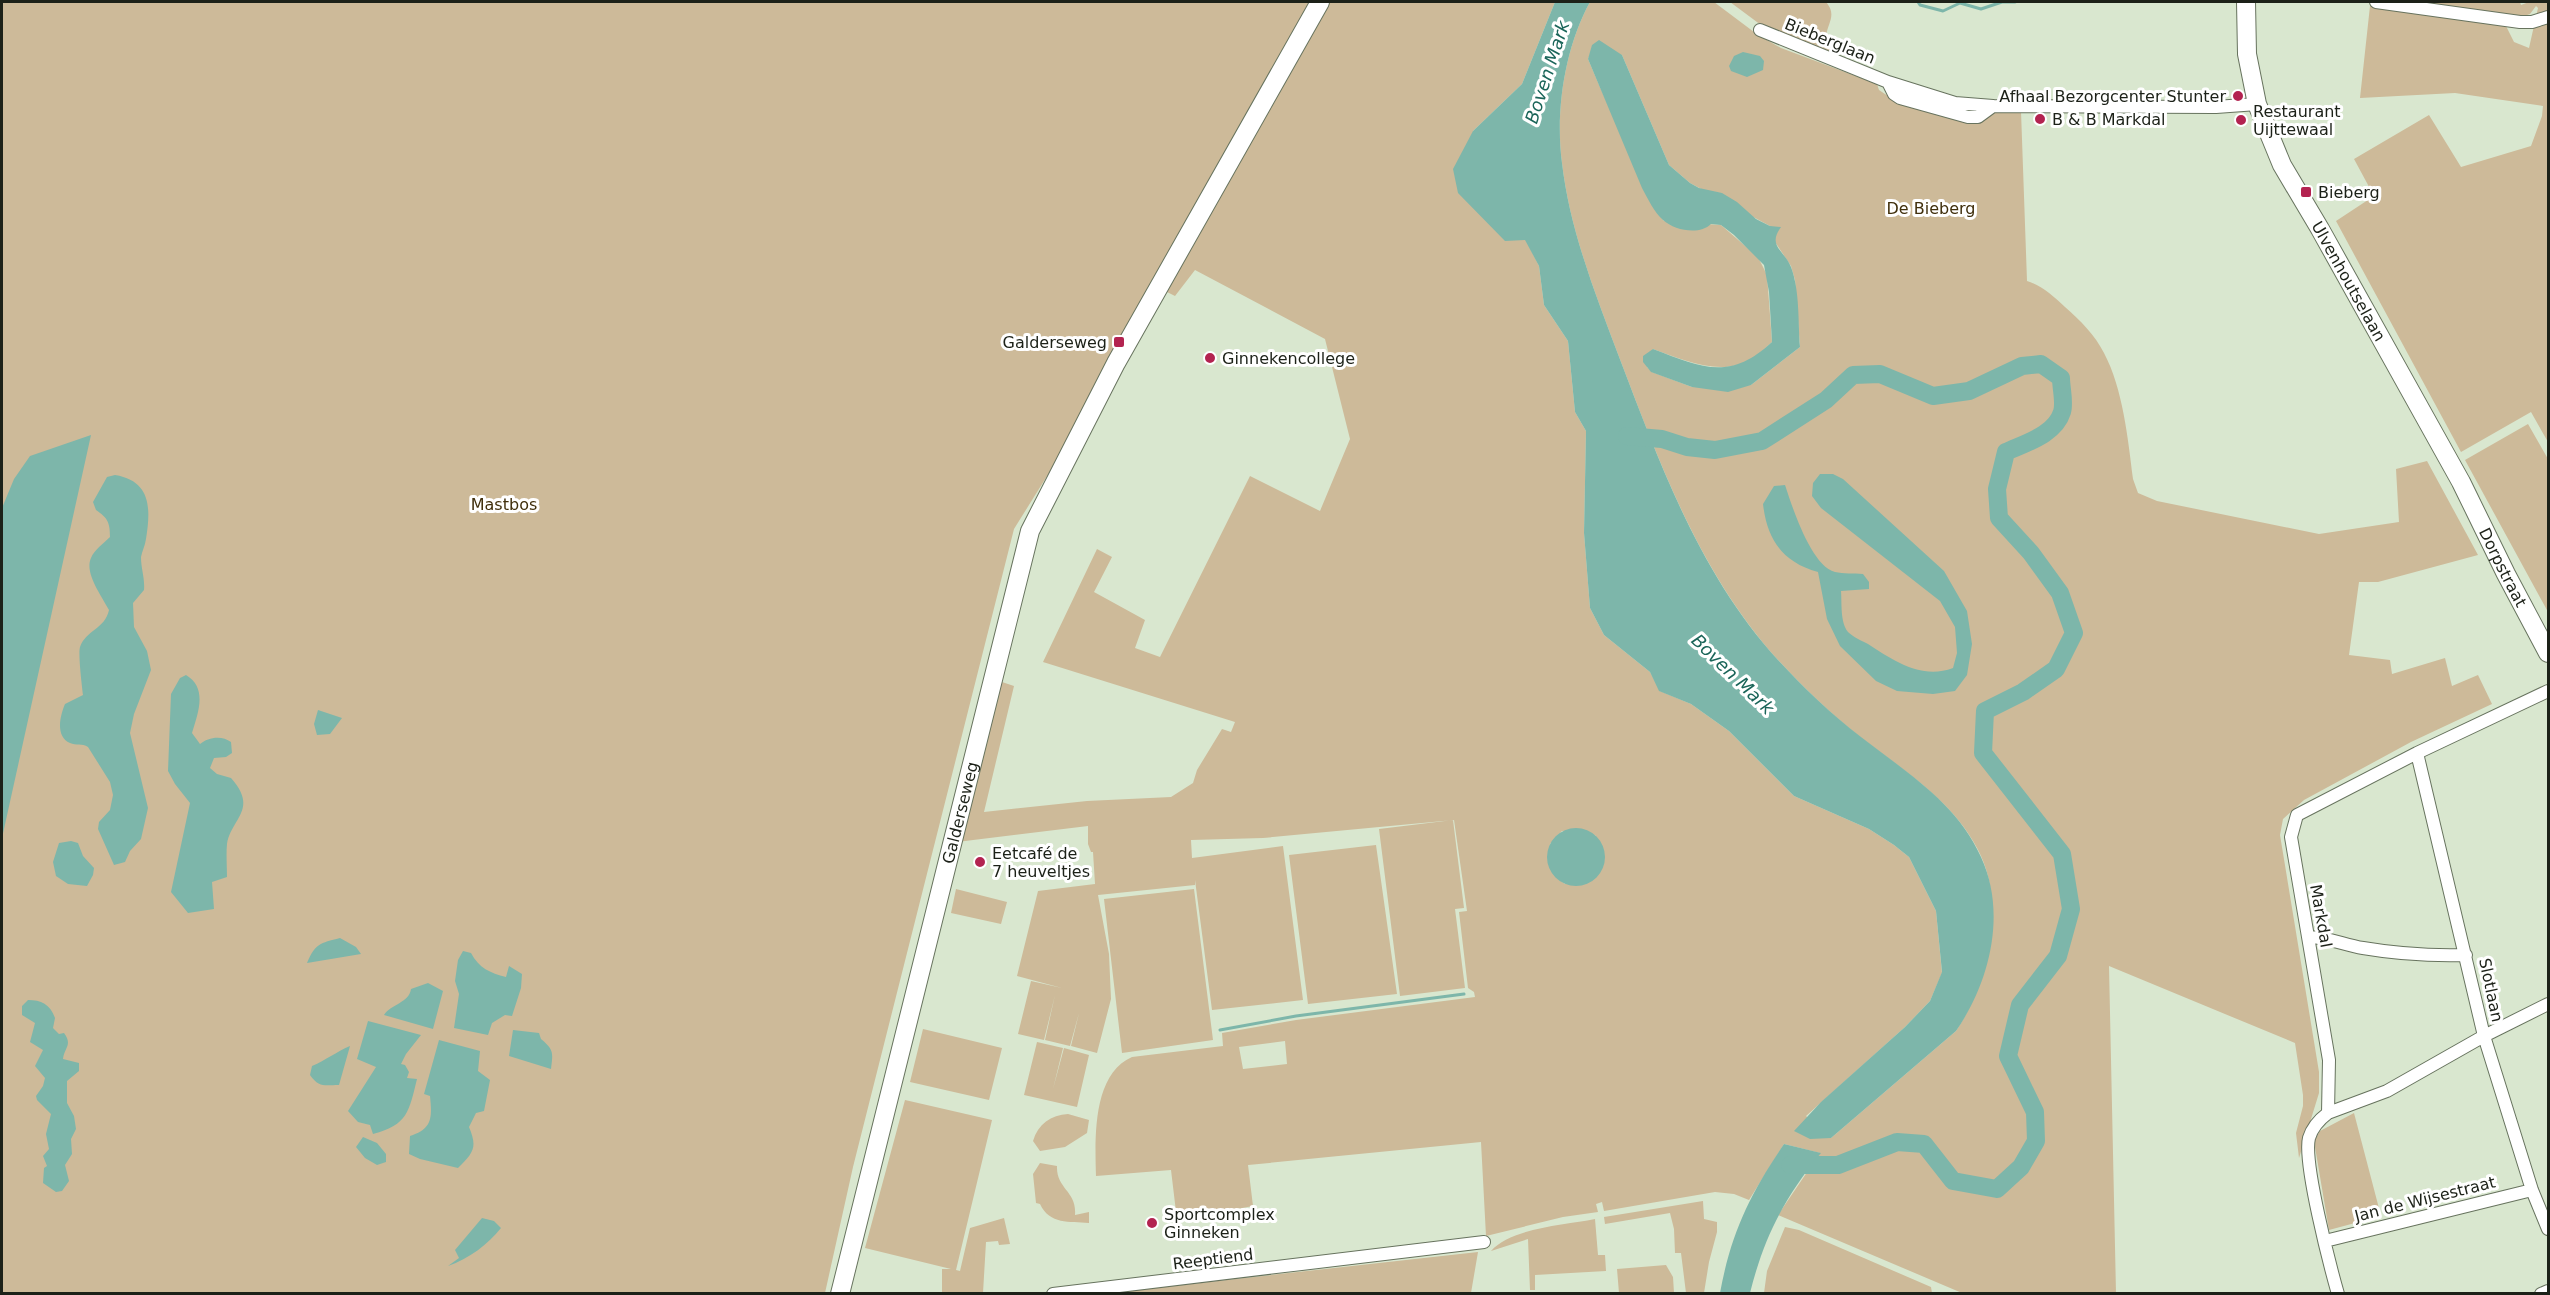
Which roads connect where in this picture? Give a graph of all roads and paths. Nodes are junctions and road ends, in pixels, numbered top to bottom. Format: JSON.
{"nodes":[{"id":1,"x":1320,"y":2,"type":"edge"},
{"id":2,"x":2246,"y":2,"type":"edge"},
{"id":3,"x":2376,"y":2,"type":"edge"},
{"id":4,"x":2548,"y":17,"type":"edge"},
{"id":5,"x":1760,"y":30,"type":"dead end"},
{"id":6,"x":2257,"y":104,"type":"junction"},
{"id":7,"x":2461,"y":482,"type":"joint"},
{"id":8,"x":2548,"y":652,"type":"edge"},
{"id":9,"x":2548,"y":691,"type":"edge"},
{"id":10,"x":2417,"y":753,"type":"junction"},
{"id":11,"x":2308,"y":937,"type":"junction"},
{"id":12,"x":2466,"y":955,"type":"junction"},
{"id":13,"x":2548,"y":1004,"type":"edge"},
{"id":14,"x":2484,"y":1036,"type":"junction"},
{"id":15,"x":2328,"y":1113,"type":"junction"},
{"id":16,"x":2532,"y":1190,"type":"junction"},
{"id":17,"x":2548,"y":1229,"type":"edge"},
{"id":18,"x":2325,"y":1241,"type":"junction"},
{"id":19,"x":1484,"y":1242,"type":"dead end"},
{"id":20,"x":2548,"y":1292,"type":"edge"},
{"id":21,"x":840,"y":1293,"type":"edge"},
{"id":22,"x":1053,"y":1293,"type":"edge"},
{"id":23,"x":2338,"y":1293,"type":"edge"},
{"id":24,"x":2541,"y":1293,"type":"edge"}],
"edges":[{"from":1,"to":21,"type":"street","name":"Galderseweg"},
{"from":2,"to":6,"type":"street","name":"Ulvenhoutselaan"},
{"from":3,"to":4,"type":"street"},
{"from":5,"to":6,"type":"street","name":"Bieberglaan"},
{"from":6,"to":7,"type":"street","name":"Ulvenhoutselaan"},
{"from":7,"to":8,"type":"street","name":"Dorpstraat"},
{"from":9,"to":10,"type":"street","name":"Markdal"},
{"from":10,"to":11,"type":"street","name":"Markdal"},
{"from":10,"to":12,"type":"street","name":"Slotlaan"},
{"from":11,"to":12,"type":"street"},
{"from":11,"to":15,"type":"street","name":"Markdal"},
{"from":12,"to":14,"type":"street","name":"Slotlaan"},
{"from":13,"to":14,"type":"street"},
{"from":14,"to":15,"type":"street"},
{"from":14,"to":16,"type":"street","name":"Slotlaan"},
{"from":15,"to":18,"type":"street"},
{"from":16,"to":17,"type":"street","name":"Slotlaan"},
{"from":16,"to":18,"type":"street","name":"Jan de Wijsestraat"},
{"from":18,"to":23,"type":"street"},
{"from":19,"to":22,"type":"street","name":"Reeptiend"},
{"from":20,"to":24,"type":"street"}]}
